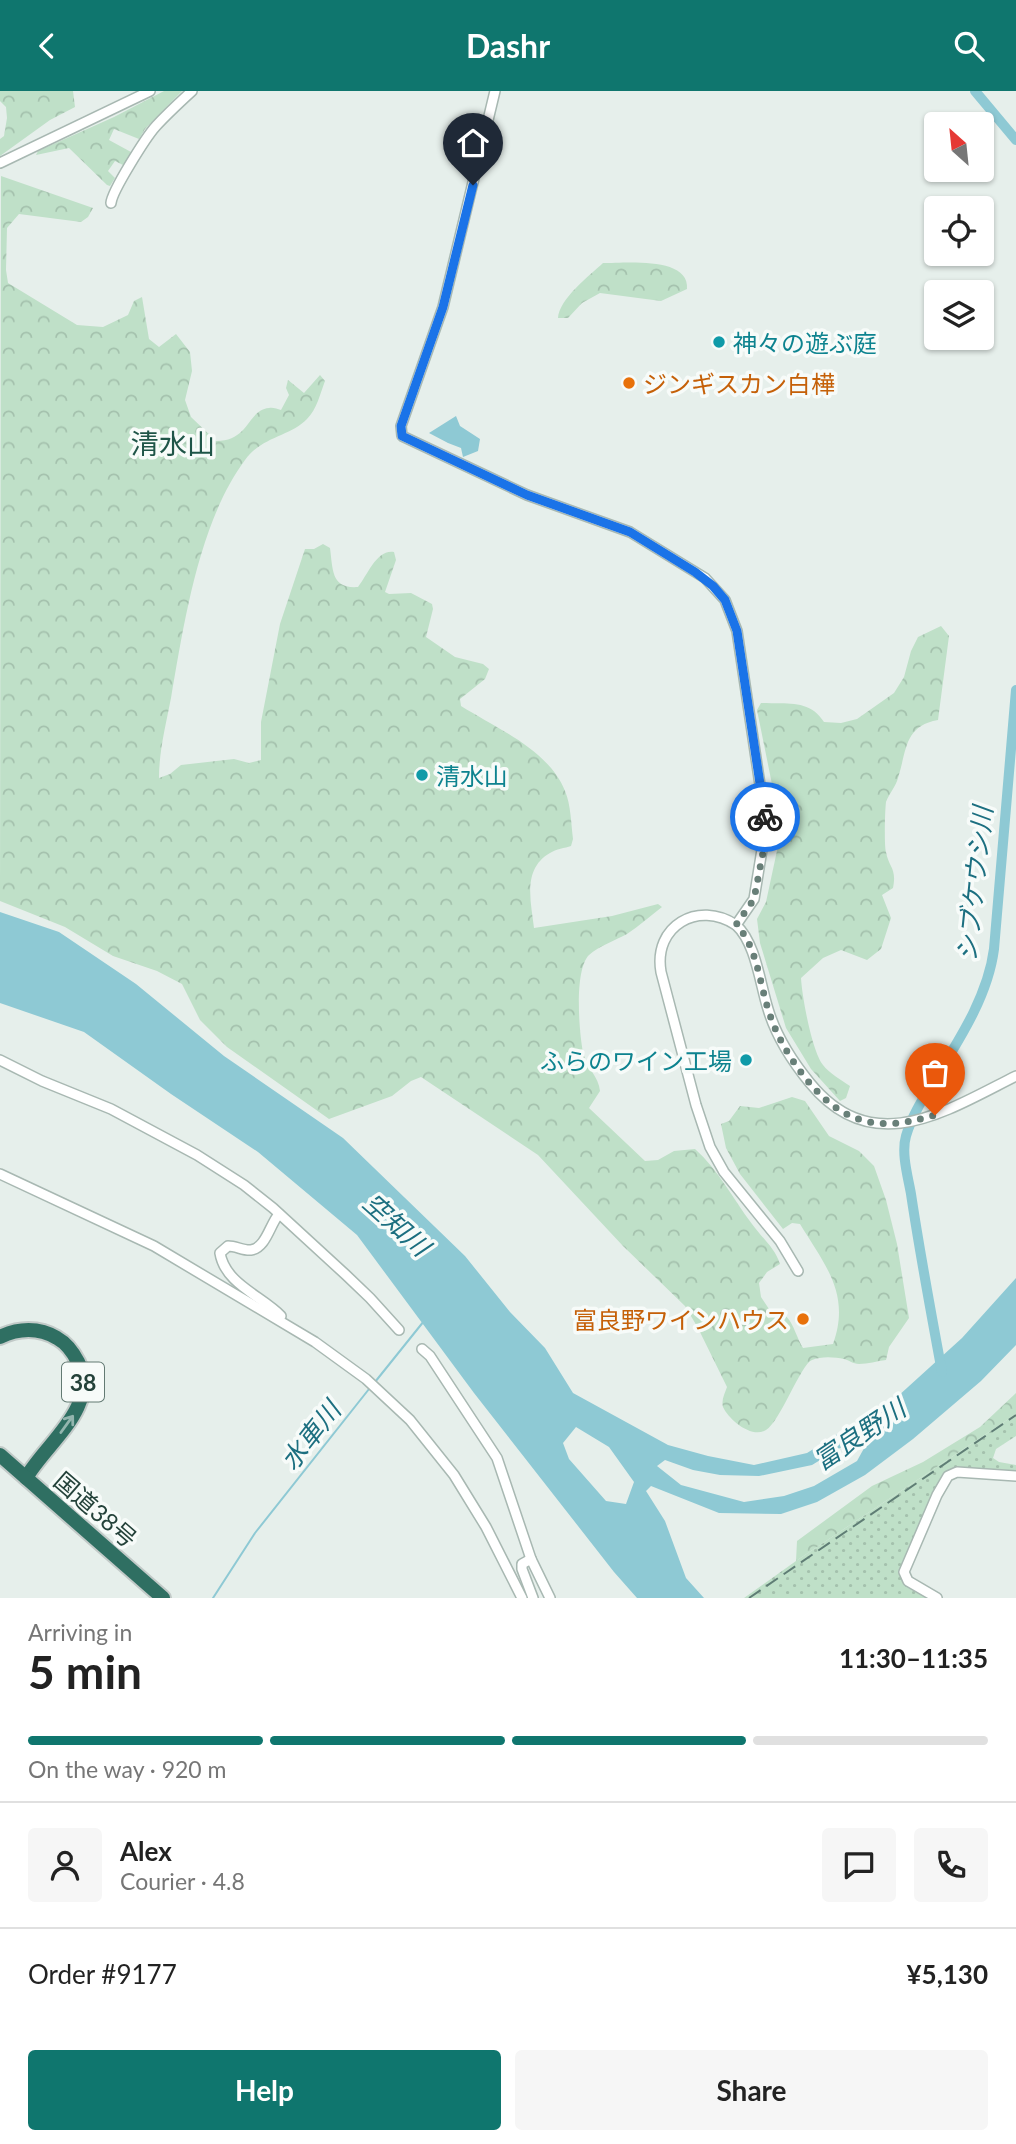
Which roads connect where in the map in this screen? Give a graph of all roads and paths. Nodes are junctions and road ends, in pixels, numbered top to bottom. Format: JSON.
{"nodes":[{"id":1,"x":150,"y":91,"type":"edge"},
{"id":2,"x":192,"y":91,"type":"edge"},
{"id":3,"x":495,"y":91,"type":"edge"},
{"id":4,"x":0,"y":163,"type":"edge"},
{"id":5,"x":111,"y":203,"type":"dead end"},
{"id":6,"x":736,"y":925,"type":"junction"},
{"id":7,"x":0,"y":1060,"type":"edge"},
{"id":8,"x":1016,"y":1076,"type":"edge"},
{"id":9,"x":0,"y":1174,"type":"edge"},
{"id":10,"x":279,"y":1214,"type":"junction"},
{"id":11,"x":798,"y":1271,"type":"dead end"},
{"id":12,"x":282,"y":1321,"type":"junction"},
{"id":13,"x":399,"y":1330,"type":"dead end"},
{"id":14,"x":0,"y":1337,"type":"edge"},
{"id":15,"x":422,"y":1349,"type":"dead end"},
{"id":16,"x":0,"y":1455,"type":"edge"},
{"id":17,"x":1016,"y":1476,"type":"edge"},
{"id":18,"x":26,"y":1478,"type":"junction"},
{"id":19,"x":531,"y":1559,"type":"junction"},
{"id":20,"x":163,"y":1598,"type":"edge"},
{"id":21,"x":522,"y":1598,"type":"edge"},
{"id":22,"x":533,"y":1598,"type":"edge"},
{"id":23,"x":550,"y":1598,"type":"edge"},
{"id":24,"x":937,"y":1598,"type":"edge"}],
"edges":[{"from":1,"to":4,"type":"street"},
{"from":2,"to":5,"type":"street"},
{"from":3,"to":6,"type":"street"},
{"from":6,"to":8,"type":"street"},
{"from":6,"to":11,"type":"street"},
{"from":7,"to":10,"type":"street"},
{"from":9,"to":12,"type":"street"},
{"from":10,"to":12,"type":"street"},
{"from":10,"to":13,"type":"street"},
{"from":12,"to":21,"type":"street"},
{"from":18,"to":14,"type":"highway","number":"38","one_way":true},
{"from":15,"to":19,"type":"street"},
{"from":16,"to":18,"type":"highway","name":"国道38号"},
{"from":17,"to":24,"type":"street"},
{"from":18,"to":20,"type":"highway","name":"国道38号"},
{"from":19,"to":22,"type":"street"},
{"from":19,"to":23,"type":"street"}]}
